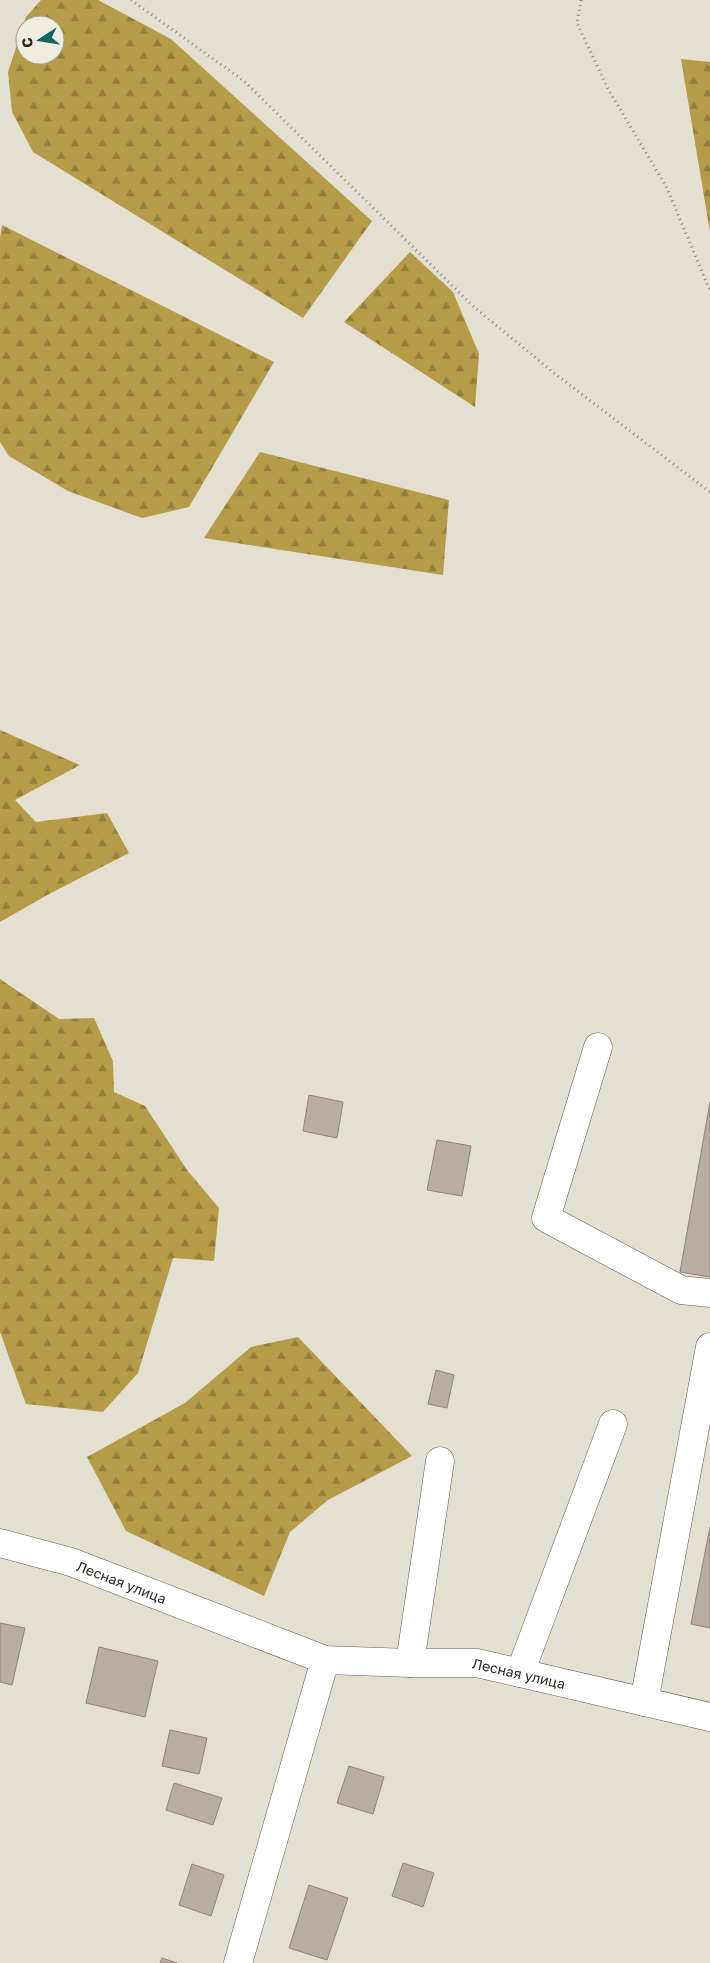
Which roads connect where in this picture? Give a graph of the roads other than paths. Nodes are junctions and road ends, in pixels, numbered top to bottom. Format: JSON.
{"nodes":[{"id":1,"x":598,"y":1046,"type":"dead end"},
{"id":2,"x":710,"y":1293,"type":"edge"},
{"id":3,"x":710,"y":1346,"type":"edge"},
{"id":4,"x":612,"y":1424,"type":"dead end"},
{"id":5,"x":440,"y":1461,"type":"dead end"},
{"id":6,"x":0,"y":1543,"type":"edge"},
{"id":7,"x":325,"y":1660,"type":"junction"},
{"id":8,"x":410,"y":1663,"type":"junction"},
{"id":9,"x":520,"y":1673,"type":"junction"},
{"id":10,"x":644,"y":1702,"type":"junction"},
{"id":11,"x":710,"y":1717,"type":"edge"},
{"id":12,"x":238,"y":1963,"type":"edge"}],
"edges":[{"from":1,"to":2,"type":"street"},
{"from":3,"to":10,"type":"street"},
{"from":4,"to":9,"type":"street"},
{"from":5,"to":8,"type":"street"},
{"from":6,"to":7,"type":"street","name":"Лесная улица"},
{"from":7,"to":8,"type":"street","name":"Лесная улица"},
{"from":7,"to":12,"type":"street"},
{"from":8,"to":9,"type":"street","name":"Лесная улица"},
{"from":9,"to":10,"type":"street","name":"Лесная улица"},
{"from":10,"to":11,"type":"street","name":"Лесная улица"}]}
